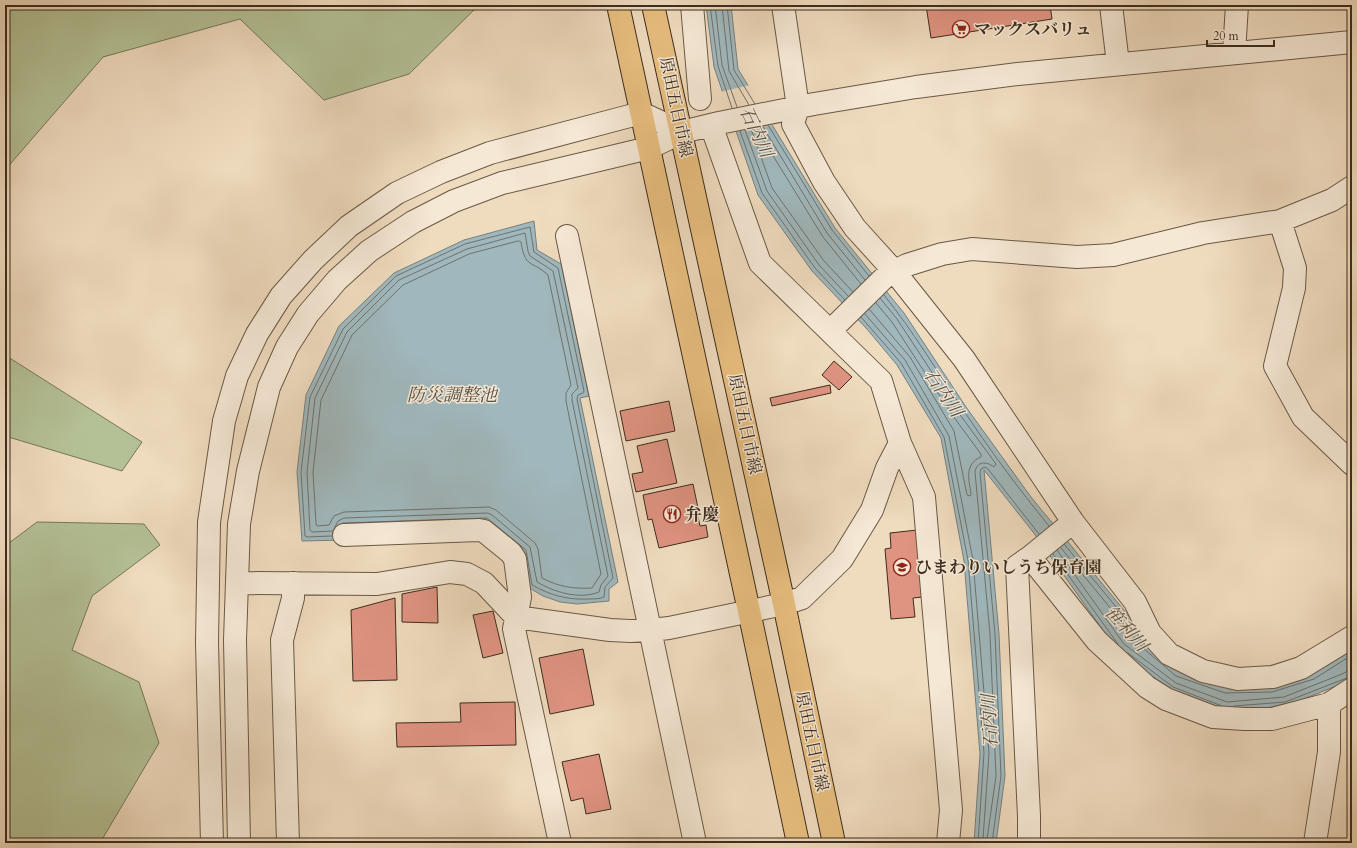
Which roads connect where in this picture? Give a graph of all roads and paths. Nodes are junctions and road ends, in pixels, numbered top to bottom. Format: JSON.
{"nodes":[{"id":1,"x":618,"y":5,"type":"edge"},
{"id":2,"x":653,"y":5,"type":"edge"},
{"id":3,"x":692,"y":5,"type":"edge"},
{"id":4,"x":783,"y":5,"type":"edge"},
{"id":5,"x":1111,"y":5,"type":"edge"},
{"id":6,"x":1237,"y":5,"type":"edge"},
{"id":7,"x":776,"y":39,"type":"dead end"},
{"id":8,"x":1352,"y":42,"type":"edge"},
{"id":9,"x":1234,"y":53,"type":"junction"},
{"id":10,"x":1118,"y":64,"type":"junction"},
{"id":11,"x":778,"y":83,"type":"dead end"},
{"id":12,"x":700,"y":99,"type":"dead end"},
{"id":13,"x":791,"y":109,"type":"junction"},
{"id":14,"x":641,"y":113,"type":"junction"},
{"id":15,"x":715,"y":124,"type":"junction"},
{"id":16,"x":682,"y":132,"type":"junction"},
{"id":17,"x":649,"y":148,"type":"junction"},
{"id":18,"x":1352,"y":187,"type":"edge"},
{"id":19,"x":1280,"y":222,"type":"junction"},
{"id":20,"x":567,"y":236,"type":"dead end"},
{"id":21,"x":891,"y":272,"type":"junction"},
{"id":22,"x":835,"y":326,"type":"junction"},
{"id":23,"x":900,"y":443,"type":"junction"},
{"id":24,"x":1352,"y":464,"type":"edge"},
{"id":25,"x":1070,"y":524,"type":"junction"},
{"id":26,"x":344,"y":535,"type":"dead end"},
{"id":27,"x":1031,"y":556,"type":"junction"},
{"id":28,"x":237,"y":583,"type":"junction"},
{"id":29,"x":293,"y":583,"type":"junction"},
{"id":30,"x":784,"y":604,"type":"junction"},
{"id":31,"x":749,"y":611,"type":"junction"},
{"id":32,"x":516,"y":617,"type":"junction"},
{"id":33,"x":651,"y":630,"type":"junction"},
{"id":34,"x":1352,"y":637,"type":"edge"},
{"id":35,"x":1352,"y":689,"type":"edge"},
{"id":36,"x":1329,"y":704,"type":"junction"},
{"id":37,"x":212,"y":843,"type":"edge"},
{"id":38,"x":240,"y":843,"type":"edge"},
{"id":39,"x":288,"y":843,"type":"edge"},
{"id":40,"x":560,"y":843,"type":"edge"},
{"id":41,"x":695,"y":843,"type":"edge"},
{"id":42,"x":798,"y":843,"type":"edge"},
{"id":43,"x":834,"y":843,"type":"edge"},
{"id":44,"x":948,"y":843,"type":"edge"},
{"id":45,"x":1029,"y":843,"type":"edge"},
{"id":46,"x":1315,"y":843,"type":"edge"}],
"edges":[{"from":1,"to":14,"type":"main road","name":"原田五日市線"},
{"from":2,"to":16,"type":"main road","name":"原田五日市線"},
{"from":3,"to":12,"type":"street"},
{"from":4,"to":13,"type":"street"},
{"from":5,"to":10,"type":"street"},
{"from":6,"to":9,"type":"street"},
{"from":7,"to":11,"type":"street"},
{"from":8,"to":9,"type":"street"},
{"from":9,"to":10,"type":"street"},
{"from":10,"to":13,"type":"street"},
{"from":13,"to":15,"type":"street"},
{"from":13,"to":21,"type":"street"},
{"from":14,"to":16,"type":"street"},
{"from":14,"to":17,"type":"main road","name":"原田五日市線"},
{"from":14,"to":37,"type":"street"},
{"from":15,"to":16,"type":"street"},
{"from":15,"to":22,"type":"street"},
{"from":16,"to":17,"type":"street"},
{"from":16,"to":30,"type":"main road","name":"原田五日市線"},
{"from":17,"to":28,"type":"street"},
{"from":17,"to":31,"type":"main road","name":"原田五日市線"},
{"from":18,"to":19,"type":"street"},
{"from":19,"to":21,"type":"street"},
{"from":19,"to":24,"type":"street"},
{"from":20,"to":33,"type":"street"},
{"from":21,"to":22,"type":"street"},
{"from":21,"to":25,"type":"street"},
{"from":22,"to":23,"type":"street"},
{"from":23,"to":30,"type":"street"},
{"from":23,"to":44,"type":"street"},
{"from":25,"to":27,"type":"street"},
{"from":25,"to":34,"type":"street"},
{"from":26,"to":32,"type":"street"},
{"from":27,"to":36,"type":"street"},
{"from":27,"to":45,"type":"street"},
{"from":28,"to":29,"type":"street"},
{"from":28,"to":38,"type":"street"},
{"from":29,"to":32,"type":"street"},
{"from":29,"to":39,"type":"street"},
{"from":30,"to":31,"type":"street"},
{"from":30,"to":43,"type":"main road","name":"原田五日市線"},
{"from":31,"to":33,"type":"street"},
{"from":31,"to":42,"type":"main road","name":"原田五日市線"},
{"from":32,"to":33,"type":"street"},
{"from":32,"to":40,"type":"street"},
{"from":33,"to":41,"type":"street"},
{"from":35,"to":36,"type":"street"},
{"from":36,"to":46,"type":"street"}]}
